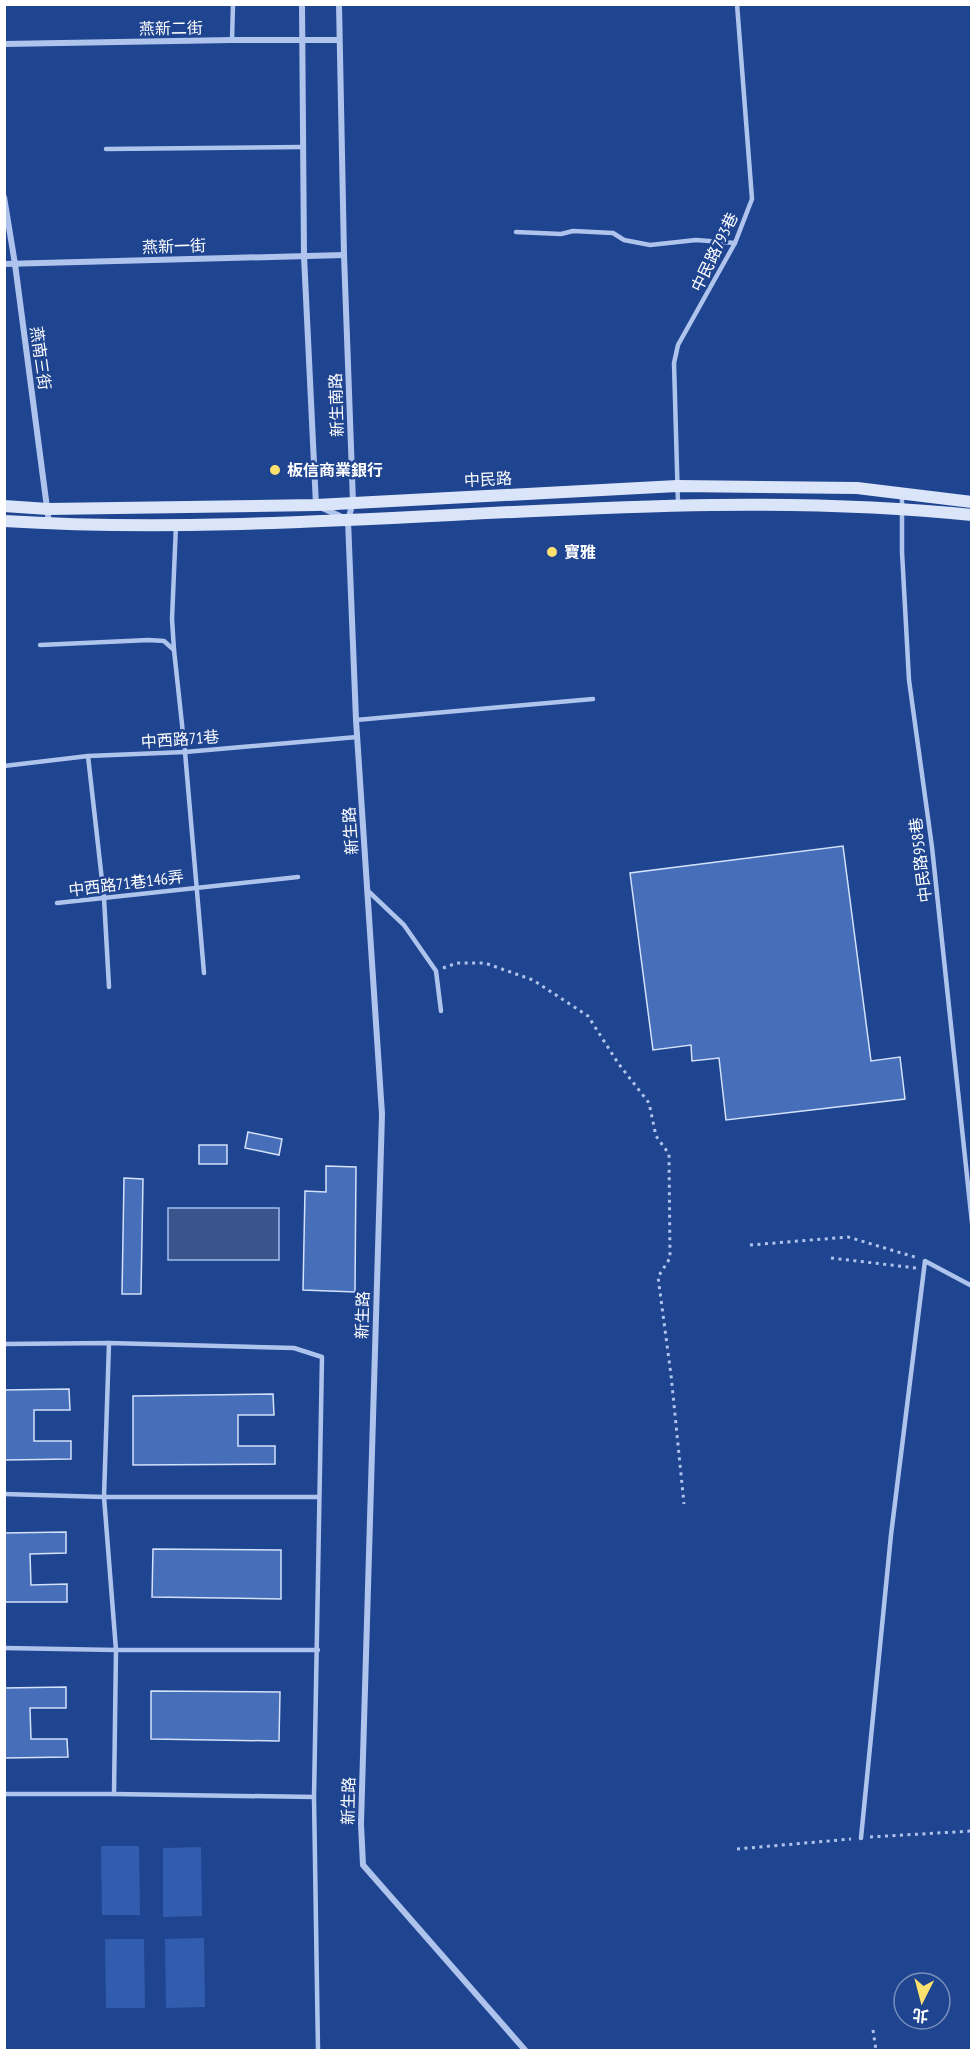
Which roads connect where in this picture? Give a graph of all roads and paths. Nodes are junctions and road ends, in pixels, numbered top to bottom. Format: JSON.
{"nodes":[{"id":1,"x":233,"y":4,"type":"edge"},
{"id":2,"x":302,"y":4,"type":"edge"},
{"id":3,"x":339,"y":4,"type":"edge"},
{"id":4,"x":738,"y":4,"type":"edge"},
{"id":5,"x":232,"y":40,"type":"junction"},
{"id":6,"x":301,"y":40,"type":"junction"},
{"id":7,"x":339,"y":40,"type":"junction"},
{"id":8,"x":4,"y":44,"type":"edge"},
{"id":9,"x":303,"y":147,"type":"junction"},
{"id":10,"x":106,"y":149,"type":"dead end"},
{"id":11,"x":4,"y":197,"type":"edge"},
{"id":12,"x":516,"y":232,"type":"dead end"},
{"id":13,"x":735,"y":243,"type":"junction"},
{"id":14,"x":344,"y":255,"type":"junction"},
{"id":15,"x":304,"y":256,"type":"junction"},
{"id":16,"x":4,"y":264,"type":"edge"},
{"id":17,"x":15,"y":264,"type":"junction"},
{"id":18,"x":677,"y":486,"type":"junction"},
{"id":19,"x":902,"y":494,"type":"junction"},
{"id":20,"x":353,"y":502,"type":"junction"},
{"id":21,"x":972,"y":502,"type":"edge"},
{"id":22,"x":678,"y":504,"type":"junction"},
{"id":23,"x":316,"y":505,"type":"junction"},
{"id":24,"x":4,"y":506,"type":"edge"},
{"id":25,"x":902,"y":508,"type":"junction"},
{"id":26,"x":48,"y":509,"type":"junction"},
{"id":27,"x":972,"y":515,"type":"edge"},
{"id":28,"x":348,"y":520,"type":"junction"},
{"id":29,"x":4,"y":521,"type":"edge"},
{"id":30,"x":49,"y":524,"type":"junction"},
{"id":31,"x":176,"y":525,"type":"junction"},
{"id":32,"x":40,"y":645,"type":"dead end"},
{"id":33,"x":174,"y":650,"type":"junction"},
{"id":34,"x":593,"y":699,"type":"dead end"},
{"id":35,"x":356,"y":720,"type":"junction"},
{"id":36,"x":357,"y":737,"type":"junction"},
{"id":37,"x":186,"y":752,"type":"junction"},
{"id":38,"x":88,"y":756,"type":"junction"},
{"id":39,"x":4,"y":766,"type":"edge"},
{"id":40,"x":298,"y":877,"type":"dead end"},
{"id":41,"x":197,"y":887,"type":"junction"},
{"id":42,"x":367,"y":890,"type":"junction"},
{"id":43,"x":104,"y":898,"type":"junction"},
{"id":44,"x":57,"y":903,"type":"dead end"},
{"id":45,"x":436,"y":970,"type":"junction"},
{"id":46,"x":204,"y":973,"type":"dead end"},
{"id":47,"x":109,"y":987,"type":"dead end"},
{"id":48,"x":441,"y":1011,"type":"dead end"},
{"id":49,"x":972,"y":1222,"type":"edge"},
{"id":50,"x":750,"y":1245,"type":"dead end"},
{"id":51,"x":831,"y":1258,"type":"dead end"},
{"id":52,"x":925,"y":1261,"type":"junction"},
{"id":53,"x":924,"y":1269,"type":"junction"},
{"id":54,"x":972,"y":1286,"type":"edge"},
{"id":55,"x":109,"y":1343,"type":"junction"},
{"id":56,"x":4,"y":1344,"type":"edge"},
{"id":57,"x":4,"y":1494,"type":"edge"},
{"id":58,"x":104,"y":1497,"type":"junction"},
{"id":59,"x":318,"y":1497,"type":"junction"},
{"id":60,"x":684,"y":1504,"type":"dead end"},
{"id":61,"x":4,"y":1648,"type":"edge"},
{"id":62,"x":116,"y":1650,"type":"junction"},
{"id":63,"x":318,"y":1650,"type":"junction"},
{"id":64,"x":4,"y":1794,"type":"edge"},
{"id":65,"x":114,"y":1794,"type":"junction"},
{"id":66,"x":314,"y":1797,"type":"junction"},
{"id":67,"x":861,"y":1838,"type":"dead end"},
{"id":68,"x":873,"y":2030,"type":"dead end"},
{"id":69,"x":318,"y":2050,"type":"edge"},
{"id":70,"x":525,"y":2050,"type":"edge"},
{"id":71,"x":876,"y":2050,"type":"edge"}],
"edges":[{"from":1,"to":5,"type":"lane"},
{"from":2,"to":6,"type":"street","name":"新生南路"},
{"from":3,"to":7,"type":"street","name":"新生南路"},
{"from":4,"to":13,"type":"lane","name":"中民路793巷"},
{"from":5,"to":6,"type":"street","name":"燕新二街"},
{"from":5,"to":8,"type":"street","name":"燕新二街"},
{"from":6,"to":7,"type":"street","name":"燕新二街"},
{"from":6,"to":9,"type":"street","name":"新生南路"},
{"from":7,"to":14,"type":"street","name":"新生南路"},
{"from":9,"to":10,"type":"lane"},
{"from":9,"to":15,"type":"street","name":"新生南路"},
{"from":11,"to":17,"type":"street","name":"燕南三街"},
{"from":12,"to":13,"type":"lane"},
{"from":13,"to":18,"type":"lane","name":"中民路793巷"},
{"from":14,"to":15,"type":"street","name":"燕新一街"},
{"from":14,"to":20,"type":"street","name":"新生南路"},
{"from":15,"to":17,"type":"street","name":"燕新一街"},
{"from":15,"to":23,"type":"street","name":"新生南路"},
{"from":16,"to":17,"type":"street","name":"燕新一街"},
{"from":17,"to":26,"type":"street","name":"燕南三街"},
{"from":18,"to":19,"type":"main road","name":"中民路"},
{"from":18,"to":20,"type":"main road","name":"中民路"},
{"from":18,"to":22,"type":"lane","name":"中民路793巷"},
{"from":19,"to":21,"type":"main road","name":"中民路"},
{"from":19,"to":25,"type":"lane","name":"中民路958巷"},
{"from":20,"to":23,"type":"main road","name":"中民路"},
{"from":20,"to":28,"type":"street","name":"新生南路"},
{"from":22,"to":25,"type":"main road","name":"中民路"},
{"from":22,"to":28,"type":"main road","name":"中民路"},
{"from":23,"to":26,"type":"main road","name":"中民路"},
{"from":23,"to":28,"type":"street"},
{"from":24,"to":26,"type":"main road","name":"中民路"},
{"from":25,"to":27,"type":"main road","name":"中民路"},
{"from":25,"to":49,"type":"lane","name":"中民路958巷"},
{"from":26,"to":30,"type":"street","name":"燕南三街"},
{"from":28,"to":31,"type":"main road","name":"中民路"},
{"from":28,"to":35,"type":"street","name":"新生路"},
{"from":29,"to":30,"type":"main road","name":"中民路"},
{"from":30,"to":31,"type":"main road","name":"中民路"},
{"from":31,"to":33,"type":"lane","name":"中西路71巷146弄"},
{"from":32,"to":33,"type":"lane"},
{"from":33,"to":37,"type":"lane","name":"中西路71巷146弄"},
{"from":34,"to":35,"type":"lane"},
{"from":35,"to":36,"type":"street","name":"新生路"},
{"from":36,"to":37,"type":"lane","name":"中西路71巷"},
{"from":36,"to":42,"type":"street","name":"新生路"},
{"from":37,"to":38,"type":"lane","name":"中西路71巷"},
{"from":37,"to":41,"type":"lane","name":"中西路71巷146弄"},
{"from":38,"to":39,"type":"lane","name":"中西路71巷"},
{"from":38,"to":43,"type":"lane"},
{"from":40,"to":41,"type":"lane","name":"中西路71巷146弄"},
{"from":41,"to":43,"type":"lane","name":"中西路71巷146弄"},
{"from":41,"to":46,"type":"lane","name":"中西路71巷146弄"},
{"from":42,"to":45,"type":"lane"},
{"from":42,"to":70,"type":"street","name":"新生路"},
{"from":43,"to":44,"type":"lane","name":"中西路71巷146弄"},
{"from":43,"to":47,"type":"lane"},
{"from":45,"to":48,"type":"lane"},
{"from":45,"to":60,"type":"path"},
{"from":50,"to":52,"type":"path"},
{"from":51,"to":53,"type":"path"},
{"from":52,"to":53,"type":"lane"},
{"from":52,"to":54,"type":"lane"},
{"from":53,"to":67,"type":"lane"},
{"from":55,"to":56,"type":"lane"},
{"from":55,"to":58,"type":"lane"},
{"from":55,"to":59,"type":"lane"},
{"from":57,"to":58,"type":"lane"},
{"from":58,"to":59,"type":"lane"},
{"from":58,"to":62,"type":"lane"},
{"from":59,"to":63,"type":"lane"},
{"from":61,"to":62,"type":"lane"},
{"from":62,"to":63,"type":"lane"},
{"from":62,"to":65,"type":"lane"},
{"from":63,"to":66,"type":"lane"},
{"from":64,"to":65,"type":"lane"},
{"from":65,"to":66,"type":"lane"},
{"from":66,"to":69,"type":"lane"},
{"from":68,"to":71,"type":"path"}]}
